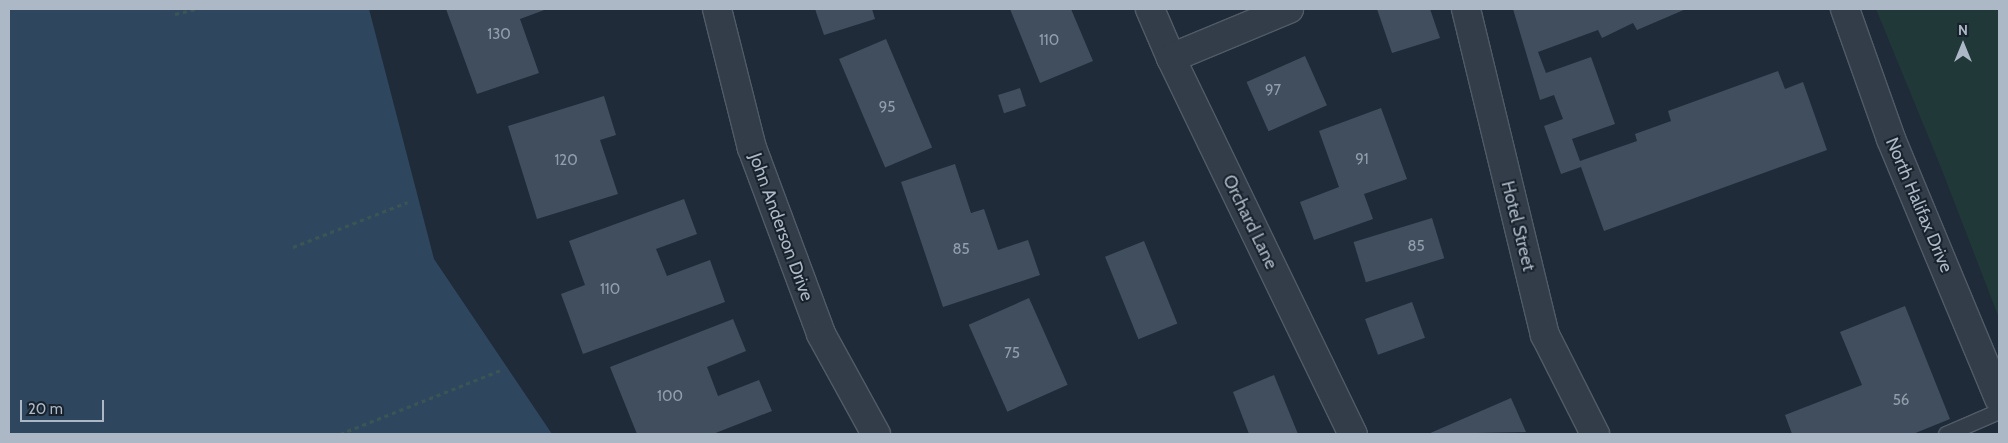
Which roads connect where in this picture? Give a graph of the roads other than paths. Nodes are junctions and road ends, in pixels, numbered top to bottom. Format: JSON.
{"nodes":[{"id":1,"x":717,"y":9,"type":"edge"},
{"id":2,"x":1150,"y":9,"type":"edge"},
{"id":3,"x":1289,"y":9,"type":"edge"},
{"id":4,"x":1466,"y":9,"type":"edge"},
{"id":5,"x":1845,"y":9,"type":"edge"},
{"id":6,"x":1170,"y":58,"type":"junction"},
{"id":7,"x":1999,"y":398,"type":"edge"},
{"id":8,"x":1999,"y":411,"type":"edge"},
{"id":9,"x":876,"y":434,"type":"edge"},
{"id":10,"x":1353,"y":434,"type":"edge"},
{"id":11,"x":1595,"y":434,"type":"edge"},
{"id":12,"x":1946,"y":434,"type":"edge"}],
"edges":[{"from":1,"to":9,"type":"street","name":"John Anderson Drive"},
{"from":2,"to":6,"type":"street","name":"Orchard Lane"},
{"from":3,"to":6,"type":"street"},
{"from":4,"to":11,"type":"street","name":"Hotel Street"},
{"from":5,"to":7,"type":"street","name":"North Halifax Drive"},
{"from":6,"to":10,"type":"street","name":"Orchard Lane"},
{"from":8,"to":12,"type":"lane"}]}
